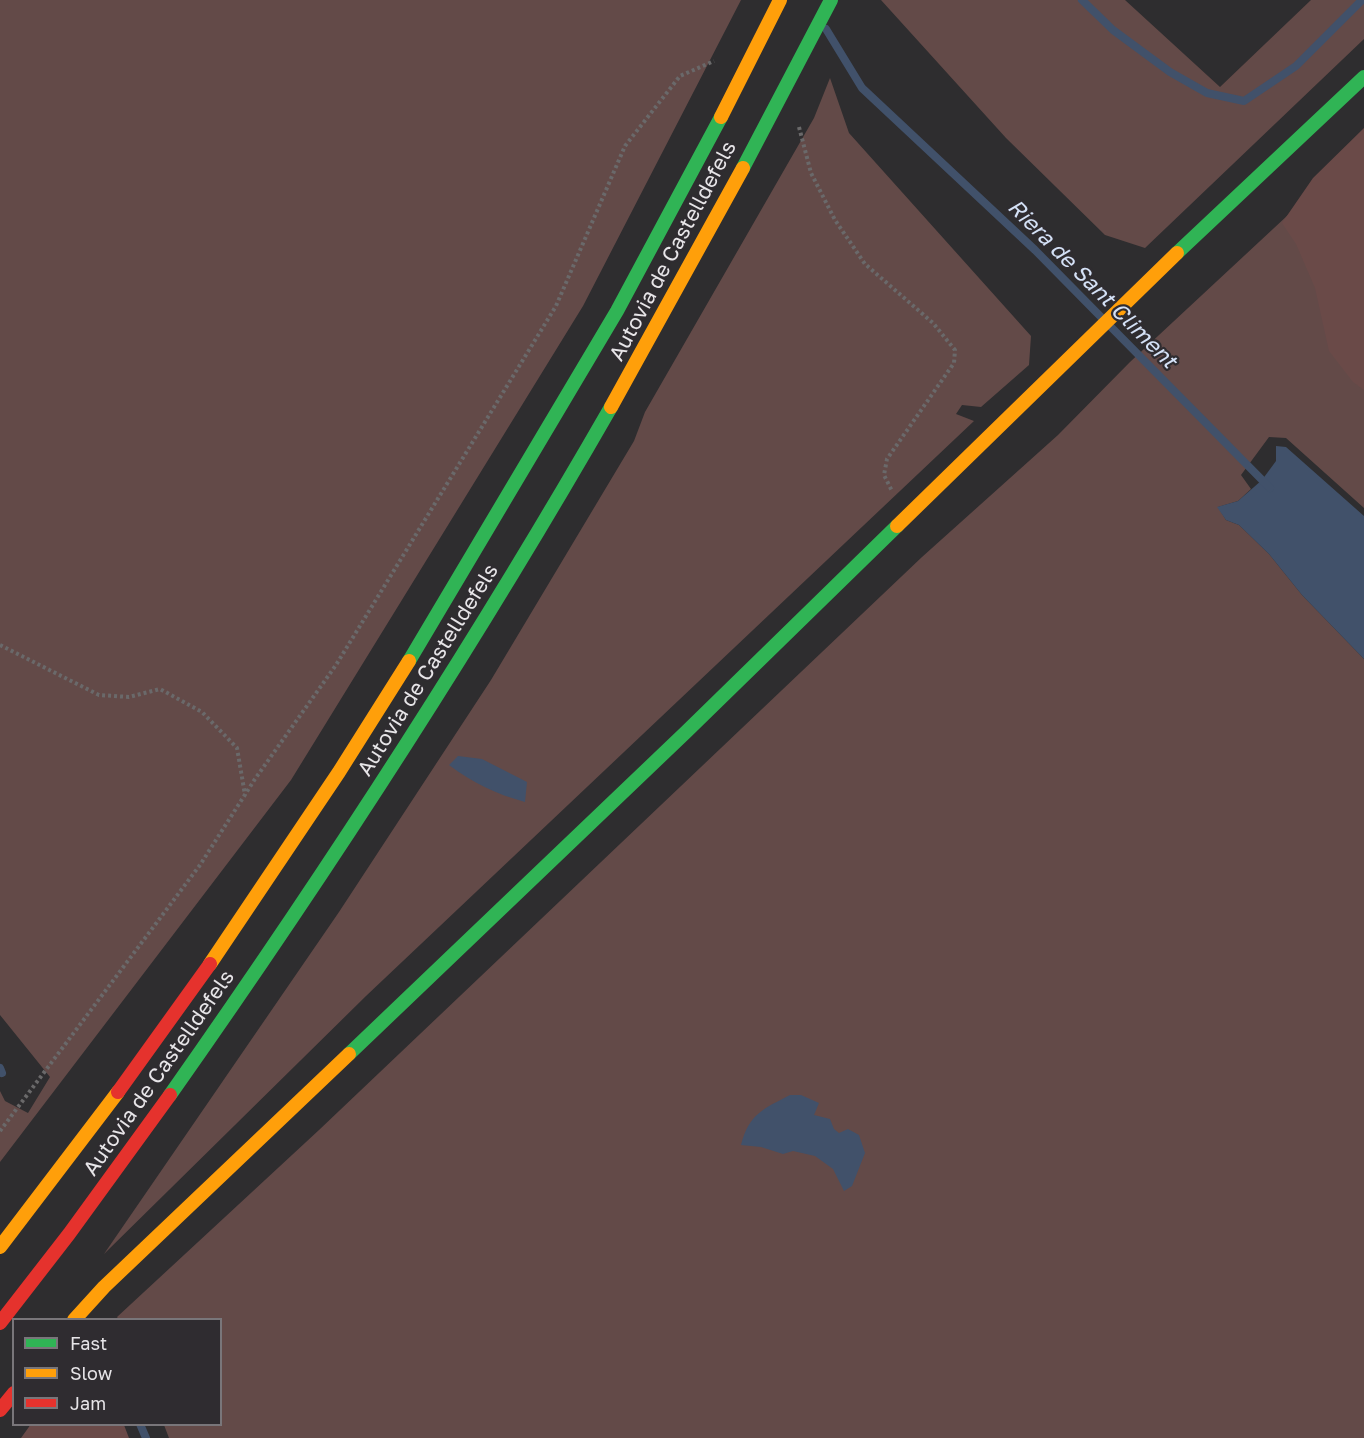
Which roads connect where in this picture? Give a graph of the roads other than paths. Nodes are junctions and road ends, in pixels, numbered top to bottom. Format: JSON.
{"nodes":[{"id":1,"x":780,"y":0,"type":"edge"},
{"id":2,"x":831,"y":0,"type":"edge"},
{"id":3,"x":1364,"y":77,"type":"edge"},
{"id":4,"x":148,"y":1050,"type":"junction"},
{"id":5,"x":70,"y":1131,"type":"dead end"},
{"id":6,"x":0,"y":1246,"type":"edge"},
{"id":7,"x":76,"y":1318,"type":"edge"},
{"id":8,"x":0,"y":1323,"type":"edge"},
{"id":9,"x":12,"y":1395,"type":"edge"},
{"id":10,"x":0,"y":1410,"type":"edge"}],
"edges":[{"from":1,"to":4,"type":"main road","name":"Autovia de Castelldefels"},
{"from":2,"to":8,"type":"main road","name":"Autovia de Castelldefels"},
{"from":3,"to":7,"type":"main road"},
{"from":4,"to":5,"type":"main road"},
{"from":4,"to":6,"type":"main road","name":"Autovia de Castelldefels"},
{"from":9,"to":10,"type":"main road"}]}
